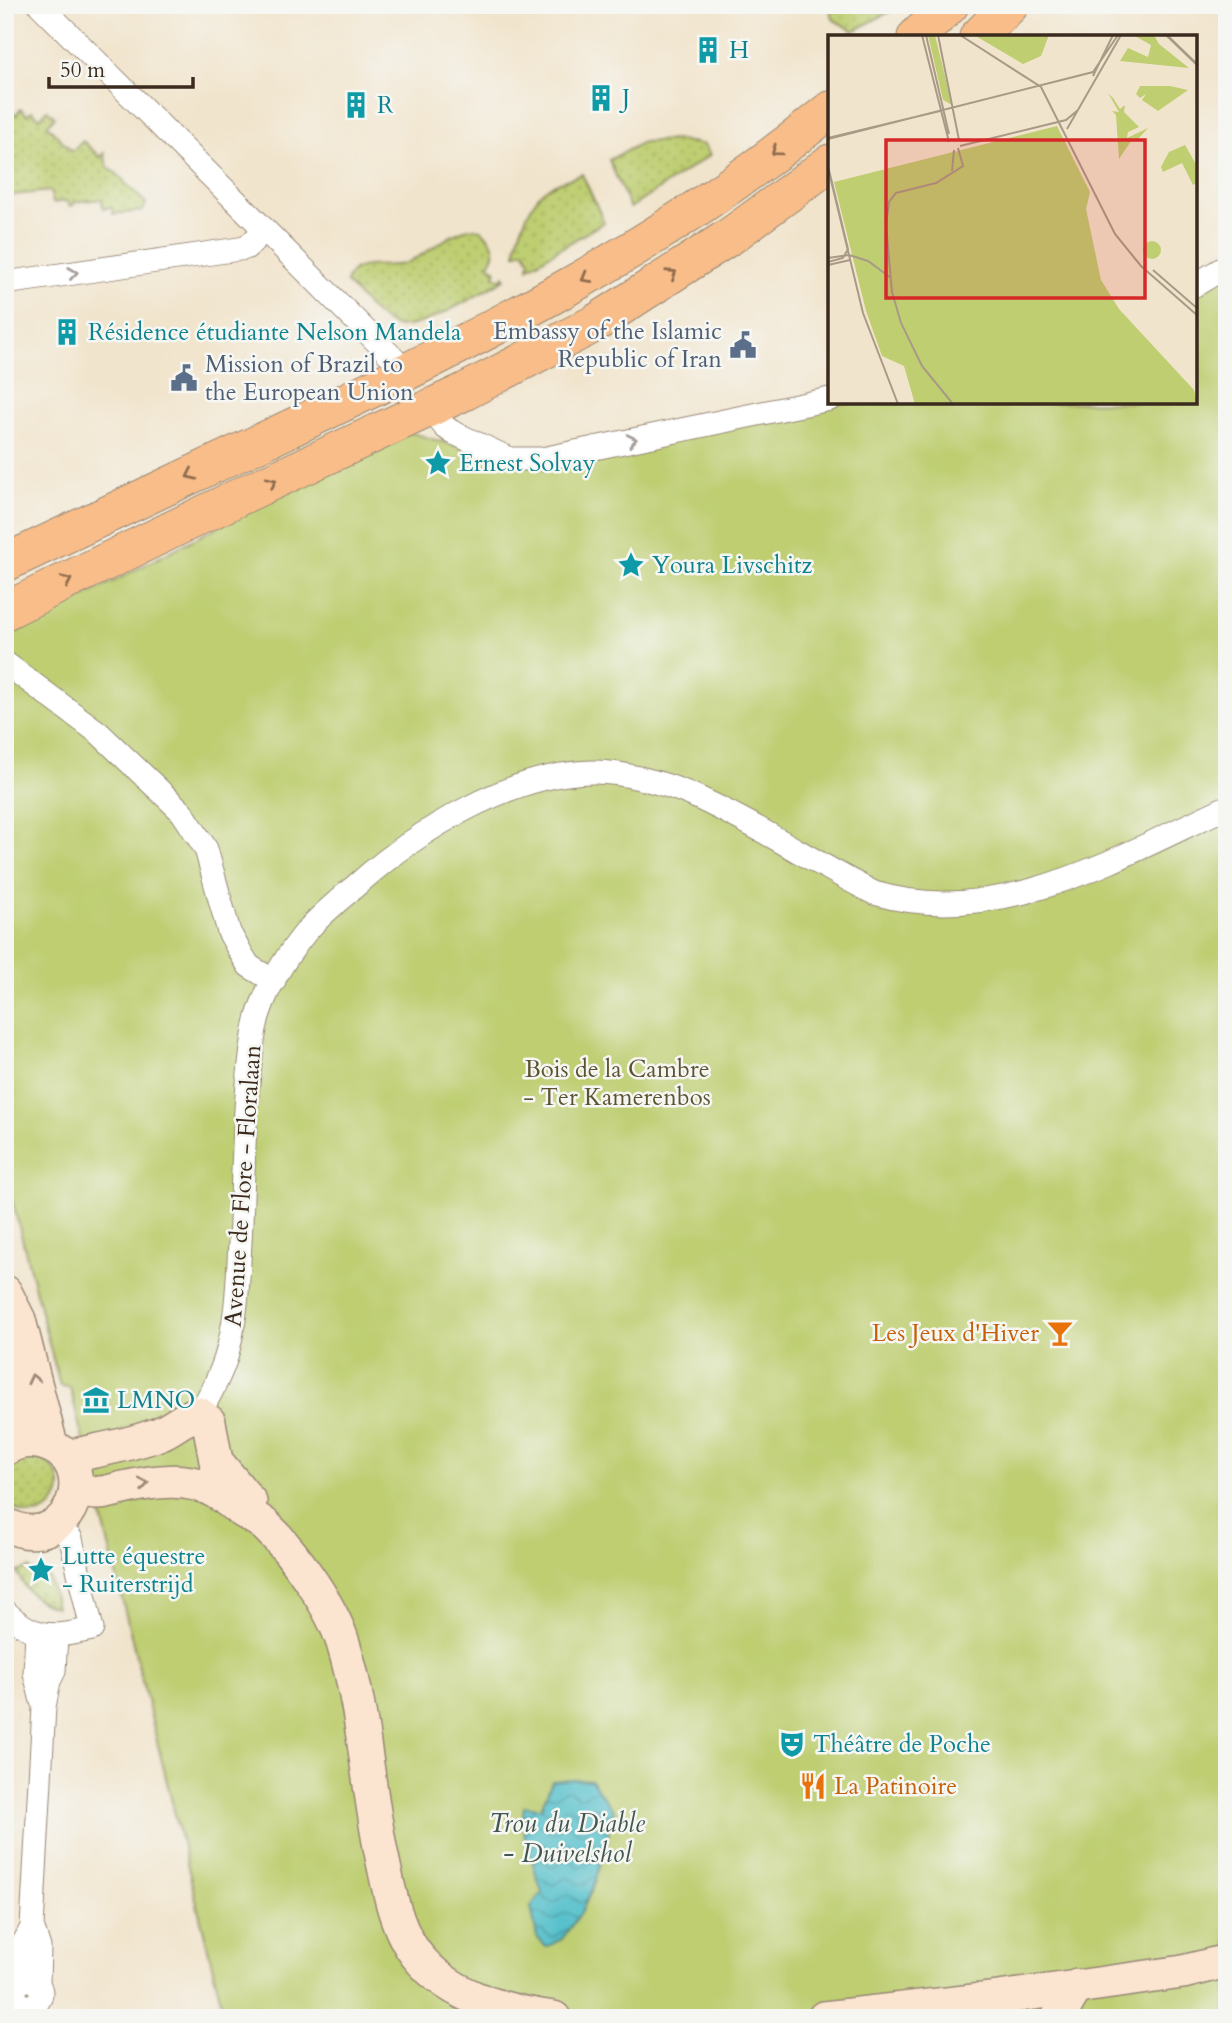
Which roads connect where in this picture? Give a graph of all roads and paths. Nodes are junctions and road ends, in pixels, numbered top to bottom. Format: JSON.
{"nodes":[{"id":1,"x":40,"y":5,"type":"edge"},
{"id":2,"x":950,"y":5,"type":"edge"},
{"id":3,"x":1010,"y":5,"type":"edge"},
{"id":4,"x":918,"y":35,"type":"edge"},
{"id":5,"x":980,"y":35,"type":"edge"},
{"id":6,"x":828,"y":112,"type":"edge"},
{"id":7,"x":828,"y":164,"type":"edge"},
{"id":8,"x":265,"y":230,"type":"junction"},
{"id":9,"x":1227,"y":266,"type":"edge"},
{"id":10,"x":5,"y":283,"type":"edge"},
{"id":11,"x":1197,"y":284,"type":"edge"},
{"id":12,"x":408,"y":373,"type":"junction"},
{"id":13,"x":451,"y":398,"type":"junction"},
{"id":14,"x":828,"y":399,"type":"edge"},
{"id":15,"x":5,"y":563,"type":"edge"},
{"id":16,"x":5,"y":611,"type":"edge"},
{"id":17,"x":5,"y":663,"type":"edge"},
{"id":18,"x":1227,"y":807,"type":"edge"},
{"id":19,"x":274,"y":981,"type":"junction"},
{"id":20,"x":5,"y":1292,"type":"edge"},
{"id":21,"x":5,"y":1365,"type":"edge"},
{"id":22,"x":199,"y":1414,"type":"junction"},
{"id":23,"x":9,"y":1447,"type":"edge"},
{"id":24,"x":58,"y":1451,"type":"junction"},
{"id":25,"x":77,"y":1489,"type":"junction"},
{"id":26,"x":261,"y":1522,"type":"junction"},
{"id":27,"x":56,"y":1525,"type":"junction"},
{"id":28,"x":9,"y":1530,"type":"edge"},
{"id":29,"x":5,"y":1611,"type":"edge"},
{"id":30,"x":46,"y":1634,"type":"junction"},
{"id":31,"x":1227,"y":1961,"type":"edge"},
{"id":32,"x":1077,"y":1986,"type":"junction"},
{"id":33,"x":1026,"y":2006,"type":"edge"},
{"id":34,"x":27,"y":2012,"type":"edge"},
{"id":35,"x":554,"y":2018,"type":"edge"},
{"id":36,"x":824,"y":2018,"type":"edge"},
{"id":37,"x":1058,"y":2018,"type":"edge"}],
"edges":[{"from":1,"to":8,"type":"street"},
{"from":2,"to":4,"type":"main road"},
{"from":3,"to":5,"type":"main road"},
{"from":6,"to":12,"type":"main road","one_way":true},
{"from":13,"to":7,"type":"main road","one_way":true},
{"from":10,"to":8,"type":"street","one_way":true},
{"from":8,"to":12,"type":"street"},
{"from":9,"to":11,"type":"street"},
{"from":12,"to":13,"type":"main road"},
{"from":12,"to":15,"type":"main road","one_way":true},
{"from":13,"to":14,"type":"street","one_way":true},
{"from":16,"to":13,"type":"main road","one_way":true},
{"from":17,"to":19,"type":"street"},
{"from":18,"to":19,"type":"street","name":"Avenue de Flore - Floralaan"},
{"from":19,"to":22,"type":"street","name":"Avenue de Flore - Floralaan"},
{"from":24,"to":20,"type":"street","one_way":true},
{"from":21,"to":23,"type":"street"},
{"from":22,"to":24,"type":"street"},
{"from":22,"to":26,"type":"street"},
{"from":23,"to":24,"type":"street"},
{"from":24,"to":25,"type":"street"},
{"from":25,"to":26,"type":"street","one_way":true},
{"from":25,"to":27,"type":"street"},
{"from":26,"to":35,"type":"street"},
{"from":27,"to":28,"type":"street"},
{"from":27,"to":30,"type":"street"},
{"from":29,"to":30,"type":"street"},
{"from":30,"to":34,"type":"street"},
{"from":31,"to":32,"type":"street"},
{"from":32,"to":33,"type":"street"},
{"from":32,"to":37,"type":"street"},
{"from":33,"to":36,"type":"street"}]}
